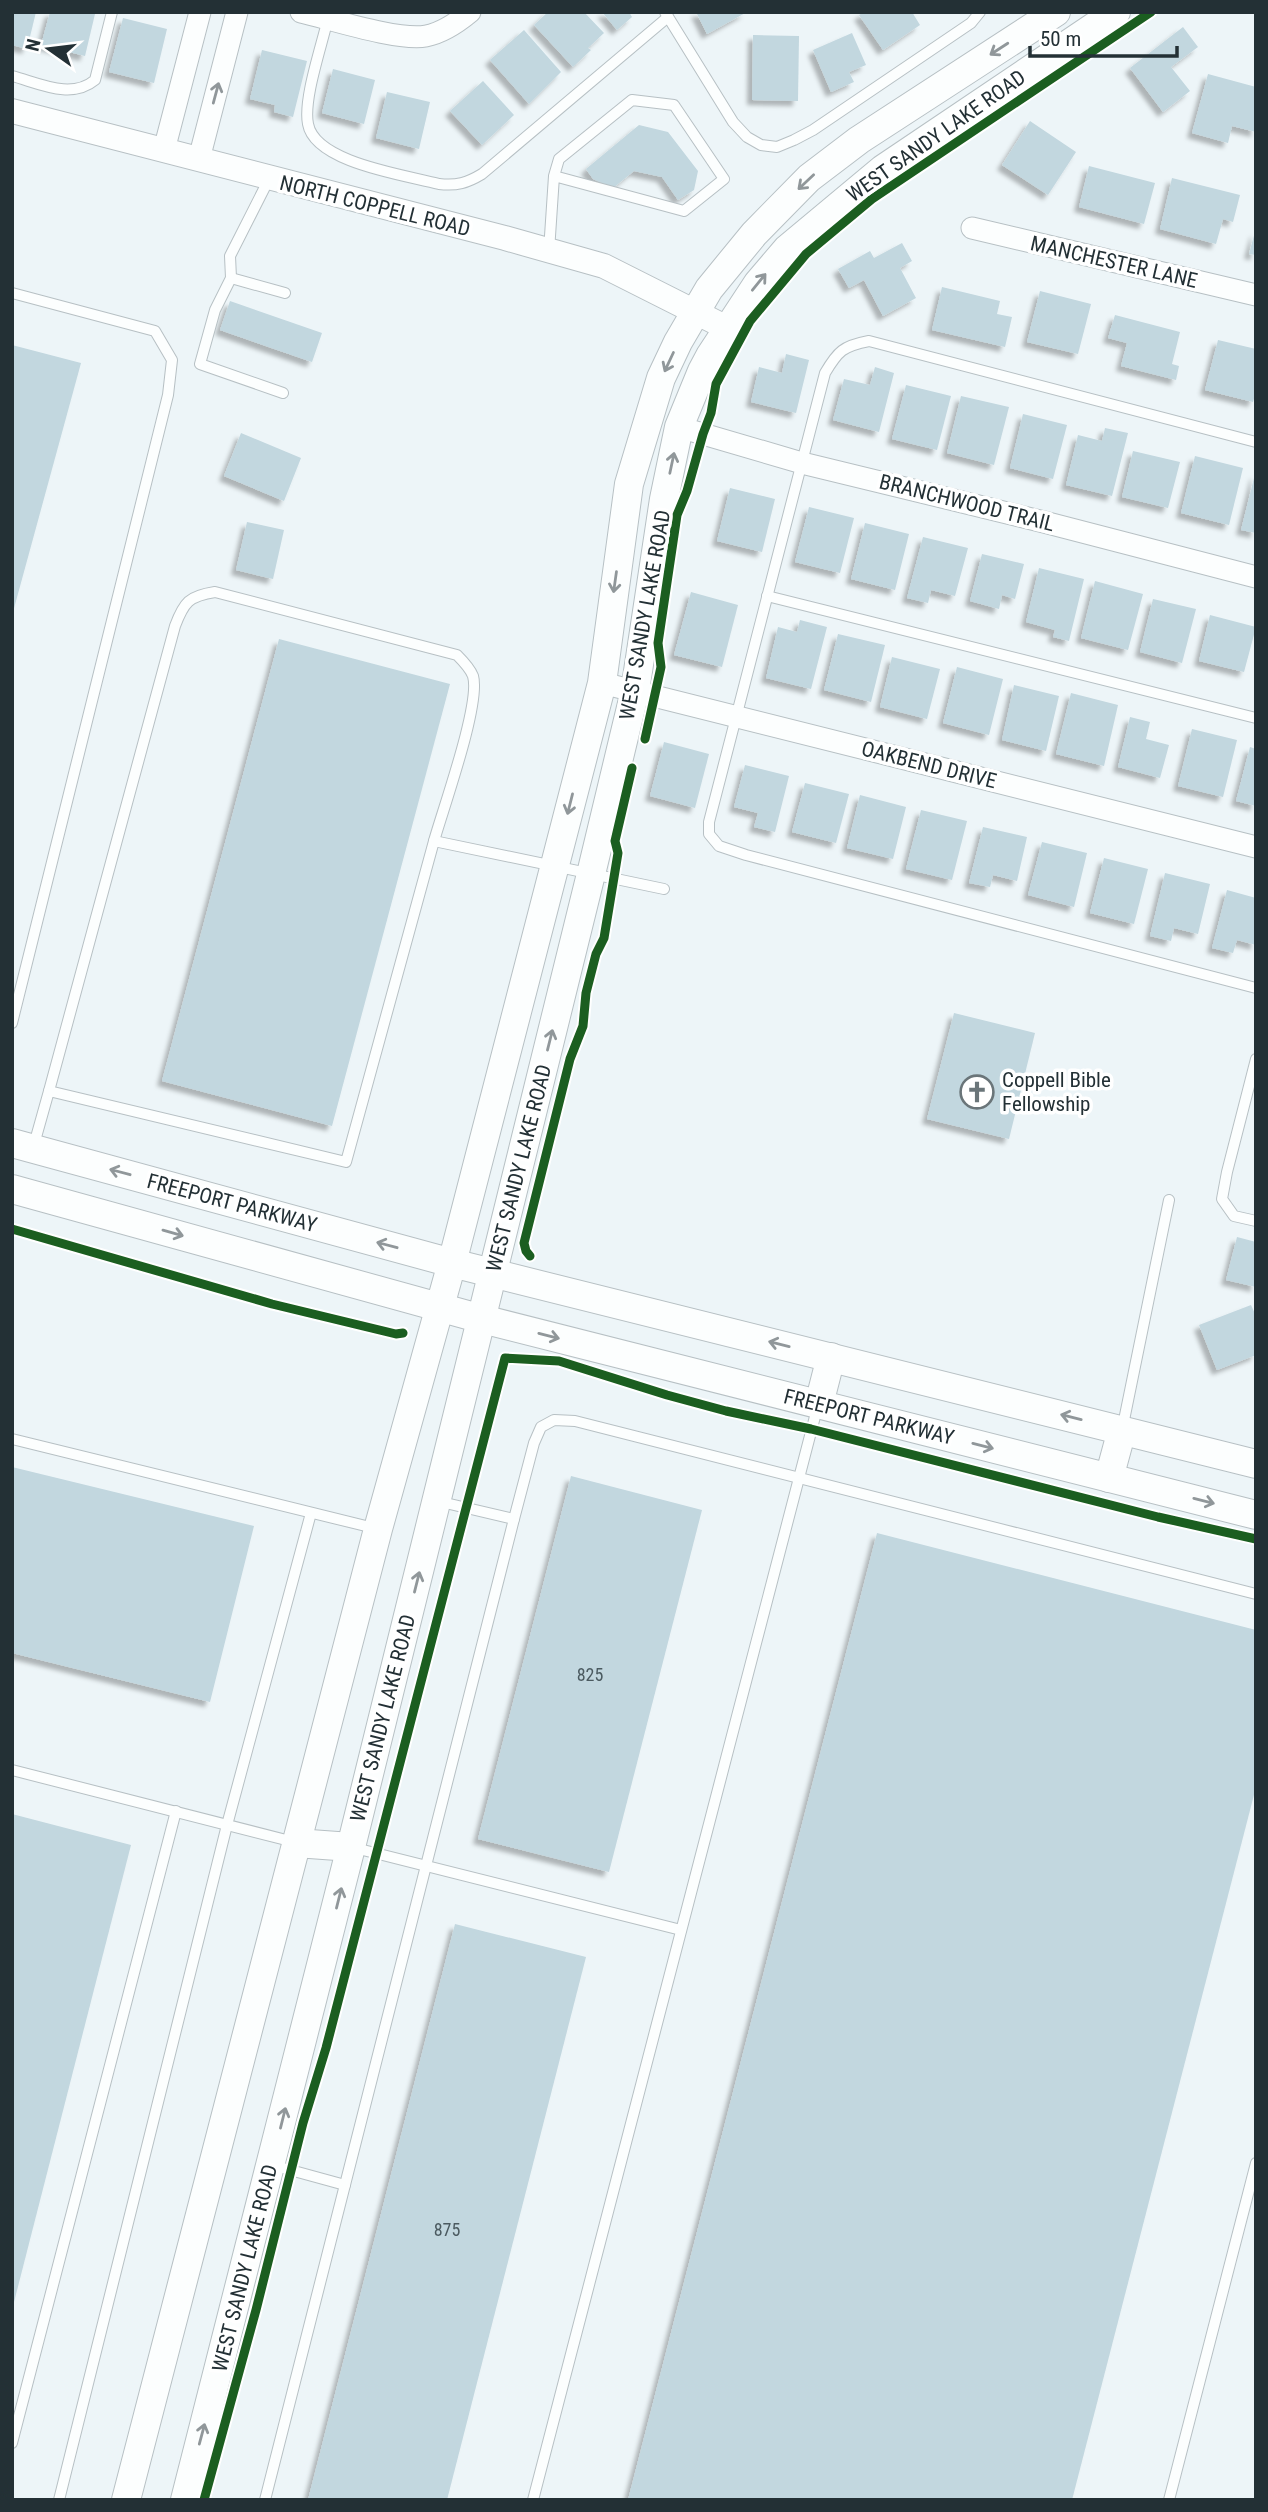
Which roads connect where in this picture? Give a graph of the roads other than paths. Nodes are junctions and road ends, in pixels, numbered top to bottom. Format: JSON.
{"nodes":[{"id":1,"x":112,"y":12,"type":"edge"},
{"id":2,"x":200,"y":12,"type":"edge"},
{"id":3,"x":237,"y":12,"type":"edge"},
{"id":4,"x":470,"y":12,"type":"edge"},
{"id":5,"x":980,"y":12,"type":"edge"},
{"id":6,"x":1056,"y":12,"type":"edge"},
{"id":7,"x":1116,"y":12,"type":"edge"},
{"id":8,"x":313,"y":14,"type":"edge"},
{"id":9,"x":666,"y":15,"type":"edge"},
{"id":10,"x":12,"y":76,"type":"edge"},
{"id":11,"x":12,"y":111,"type":"edge"},
{"id":12,"x":164,"y":150,"type":"junction"},
{"id":13,"x":199,"y":159,"type":"junction"},
{"id":14,"x":554,"y":176,"type":"junction"},
{"id":15,"x":269,"y":179,"type":"junction"},
{"id":16,"x":972,"y":228,"type":"dead end"},
{"id":17,"x":549,"y":251,"type":"junction"},
{"id":18,"x":231,"y":278,"type":"junction"},
{"id":19,"x":12,"y":293,"type":"edge"},
{"id":20,"x":285,"y":293,"type":"dead end"},
{"id":21,"x":1256,"y":295,"type":"edge"},
{"id":22,"x":696,"y":311,"type":"junction"},
{"id":23,"x":727,"y":328,"type":"junction"},
{"id":24,"x":283,"y":393,"type":"dead end"},
{"id":25,"x":679,"y":427,"type":"junction"},
{"id":26,"x":1256,"y":442,"type":"edge"},
{"id":27,"x":802,"y":463,"type":"junction"},
{"id":28,"x":1256,"y":577,"type":"edge"},
{"id":29,"x":767,"y":596,"type":"junction"},
{"id":30,"x":602,"y":683,"type":"junction"},
{"id":31,"x":635,"y":691,"type":"junction"},
{"id":32,"x":736,"y":716,"type":"junction"},
{"id":33,"x":1256,"y":718,"type":"edge"},
{"id":34,"x":434,"y":841,"type":"junction"},
{"id":35,"x":1256,"y":847,"type":"edge"},
{"id":36,"x":554,"y":867,"type":"junction"},
{"id":37,"x":591,"y":874,"type":"junction"},
{"id":38,"x":664,"y":889,"type":"dead end"},
{"id":39,"x":1256,"y":988,"type":"edge"},
{"id":40,"x":12,"y":1023,"type":"edge"},
{"id":41,"x":1256,"y":1059,"type":"edge"},
{"id":42,"x":49,"y":1091,"type":"junction"},
{"id":43,"x":23,"y":1145,"type":"edge"},
{"id":44,"x":18,"y":1190,"type":"edge"},
{"id":45,"x":1169,"y":1200,"type":"dead end"},
{"id":46,"x":1256,"y":1221,"type":"edge"},
{"id":47,"x":452,"y":1263,"type":"junction"},
{"id":48,"x":493,"y":1273,"type":"junction"},
{"id":49,"x":440,"y":1308,"type":"junction"},
{"id":50,"x":482,"y":1319,"type":"junction"},
{"id":51,"x":831,"y":1357,"type":"junction"},
{"id":52,"x":818,"y":1404,"type":"junction"},
{"id":53,"x":1122,"y":1430,"type":"junction"},
{"id":54,"x":12,"y":1439,"type":"edge"},
{"id":55,"x":1256,"y":1464,"type":"edge"},
{"id":56,"x":798,"y":1477,"type":"junction"},
{"id":57,"x":1109,"y":1478,"type":"junction"},
{"id":58,"x":436,"y":1501,"type":"junction"},
{"id":59,"x":311,"y":1513,"type":"junction"},
{"id":60,"x":1256,"y":1515,"type":"edge"},
{"id":61,"x":514,"y":1520,"type":"junction"},
{"id":62,"x":378,"y":1529,"type":"junction"},
{"id":63,"x":1256,"y":1594,"type":"edge"},
{"id":64,"x":12,"y":1770,"type":"edge"},
{"id":65,"x":176,"y":1811,"type":"junction"},
{"id":66,"x":227,"y":1825,"type":"junction"},
{"id":67,"x":296,"y":1843,"type":"junction"},
{"id":68,"x":351,"y":1847,"type":"junction"},
{"id":69,"x":425,"y":1866,"type":"junction"},
{"id":70,"x":681,"y":1930,"type":"junction"},
{"id":71,"x":1256,"y":2163,"type":"edge"},
{"id":72,"x":272,"y":2165,"type":"junction"},
{"id":73,"x":345,"y":2185,"type":"junction"},
{"id":74,"x":12,"y":2443,"type":"edge"},
{"id":75,"x":59,"y":2500,"type":"edge"},
{"id":76,"x":126,"y":2500,"type":"edge"},
{"id":77,"x":185,"y":2500,"type":"edge"},
{"id":78,"x":265,"y":2500,"type":"edge"},
{"id":79,"x":533,"y":2500,"type":"edge"},
{"id":80,"x":1170,"y":2500,"type":"edge"}],
"edges":[{"from":1,"to":10,"type":"lane"},
{"from":2,"to":12,"type":"street"},
{"from":13,"to":3,"type":"street","one_way":true},
{"from":4,"to":8,"type":"street"},
{"from":5,"to":9,"type":"lane"},
{"from":6,"to":22,"type":"main road","name":"WEST SANDY LAKE ROAD","one_way":true},
{"from":23,"to":7,"type":"main road","name":"WEST SANDY LAKE ROAD","one_way":true},
{"from":8,"to":9,"type":"lane"},
{"from":11,"to":12,"type":"street","name":"NORTH COPPELL ROAD"},
{"from":12,"to":13,"type":"street","name":"NORTH COPPELL ROAD"},
{"from":13,"to":15,"type":"street","name":"NORTH COPPELL ROAD"},
{"from":14,"to":14,"type":"lane"},
{"from":14,"to":17,"type":"lane"},
{"from":15,"to":17,"type":"street","name":"NORTH COPPELL ROAD"},
{"from":15,"to":18,"type":"lane"},
{"from":16,"to":21,"type":"street","name":"MANCHESTER LANE"},
{"from":17,"to":22,"type":"street","name":"NORTH COPPELL ROAD"},
{"from":18,"to":20,"type":"lane"},
{"from":18,"to":24,"type":"lane"},
{"from":19,"to":40,"type":"lane"},
{"from":22,"to":23,"type":"street","name":"NORTH COPPELL ROAD"},
{"from":22,"to":30,"type":"main road","name":"WEST SANDY LAKE ROAD","one_way":true},
{"from":23,"to":25,"type":"main road","name":"WEST SANDY LAKE ROAD"},
{"from":25,"to":27,"type":"street","name":"BRANCHWOOD TRAIL"},
{"from":31,"to":25,"type":"main road","name":"WEST SANDY LAKE ROAD","one_way":true},
{"from":26,"to":27,"type":"lane"},
{"from":27,"to":28,"type":"street","name":"BRANCHWOOD TRAIL"},
{"from":27,"to":29,"type":"lane"},
{"from":29,"to":32,"type":"lane"},
{"from":29,"to":33,"type":"lane"},
{"from":30,"to":31,"type":"street","name":"OAKBEND DRIVE"},
{"from":30,"to":36,"type":"main road","name":"WEST SANDY LAKE ROAD","one_way":true},
{"from":31,"to":32,"type":"street","name":"OAKBEND DRIVE"},
{"from":31,"to":37,"type":"main road","name":"WEST SANDY LAKE ROAD"},
{"from":32,"to":35,"type":"street","name":"OAKBEND DRIVE"},
{"from":32,"to":39,"type":"lane"},
{"from":34,"to":36,"type":"lane"},
{"from":34,"to":42,"type":"lane"},
{"from":34,"to":42,"type":"lane"},
{"from":36,"to":37,"type":"lane"},
{"from":36,"to":47,"type":"main road","name":"WEST SANDY LAKE ROAD"},
{"from":37,"to":38,"type":"lane"},
{"from":48,"to":37,"type":"main road","name":"WEST SANDY LAKE ROAD","one_way":true},
{"from":41,"to":46,"type":"lane"},
{"from":42,"to":43,"type":"lane"},
{"from":43,"to":44,"type":"main road"},
{"from":47,"to":43,"type":"main road","name":"FREEPORT PARKWAY","one_way":true},
{"from":44,"to":49,"type":"main road","one_way":true},
{"from":45,"to":53,"type":"lane"},
{"from":47,"to":48,"type":"main road","name":"FREEPORT PARKWAY"},
{"from":47,"to":49,"type":"main road","name":"WEST SANDY LAKE ROAD"},
{"from":48,"to":50,"type":"main road","name":"WEST SANDY LAKE ROAD"},
{"from":51,"to":48,"type":"main road","one_way":true},
{"from":49,"to":50,"type":"main road","name":"FREEPORT PARKWAY"},
{"from":49,"to":62,"type":"main road","name":"WEST SANDY LAKE ROAD"},
{"from":50,"to":52,"type":"main road","name":"FREEPORT PARKWAY","one_way":true},
{"from":50,"to":58,"type":"main road","name":"WEST SANDY LAKE ROAD"},
{"from":51,"to":52,"type":"main road"},
{"from":53,"to":51,"type":"main road","one_way":true},
{"from":52,"to":56,"type":"lane"},
{"from":52,"to":57,"type":"main road","name":"FREEPORT PARKWAY","one_way":true},
{"from":53,"to":55,"type":"main road"},
{"from":53,"to":57,"type":"main road"},
{"from":54,"to":59,"type":"lane"},
{"from":56,"to":61,"type":"lane"},
{"from":56,"to":63,"type":"lane"},
{"from":56,"to":70,"type":"lane"},
{"from":57,"to":60,"type":"main road","name":"FREEPORT PARKWAY","one_way":true},
{"from":58,"to":61,"type":"lane"},
{"from":68,"to":58,"type":"main road","name":"WEST SANDY LAKE ROAD","one_way":true},
{"from":59,"to":62,"type":"lane"},
{"from":59,"to":66,"type":"lane"},
{"from":61,"to":69,"type":"lane"},
{"from":62,"to":67,"type":"main road","name":"WEST SANDY LAKE ROAD"},
{"from":64,"to":65,"type":"lane"},
{"from":65,"to":66,"type":"lane"},
{"from":65,"to":74,"type":"lane"},
{"from":66,"to":67,"type":"lane"},
{"from":66,"to":75,"type":"lane"},
{"from":67,"to":68,"type":"main road"},
{"from":67,"to":76,"type":"main road","name":"WEST SANDY LAKE ROAD"},
{"from":68,"to":69,"type":"lane"},
{"from":72,"to":68,"type":"main road","name":"WEST SANDY LAKE ROAD","one_way":true},
{"from":69,"to":70,"type":"lane"},
{"from":69,"to":73,"type":"lane"},
{"from":70,"to":79,"type":"lane"},
{"from":71,"to":80,"type":"lane"},
{"from":72,"to":73,"type":"lane"},
{"from":77,"to":72,"type":"main road","name":"WEST SANDY LAKE ROAD","one_way":true},
{"from":73,"to":78,"type":"lane"}]}
